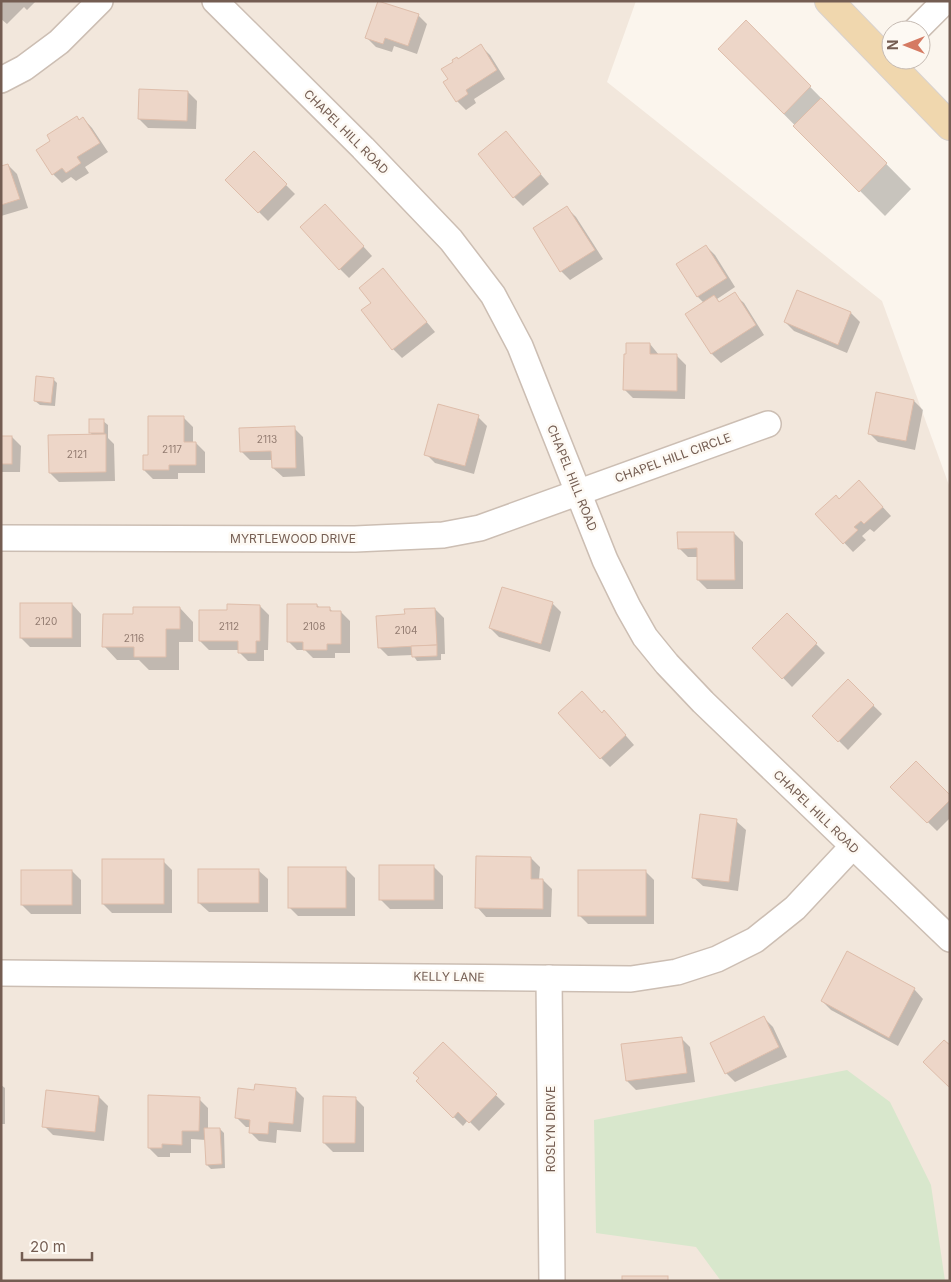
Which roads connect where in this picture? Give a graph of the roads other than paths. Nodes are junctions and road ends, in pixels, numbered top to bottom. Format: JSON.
{"nodes":[{"id":1,"x":100,"y":1,"type":"edge"},
{"id":2,"x":214,"y":1,"type":"edge"},
{"id":3,"x":829,"y":1,"type":"edge"},
{"id":4,"x":945,"y":1,"type":"edge"},
{"id":5,"x":926,"y":20,"type":"edge"},
{"id":6,"x":881,"y":50,"type":"edge"},
{"id":7,"x":900,"y":70,"type":"edge"},
{"id":8,"x":1,"y":80,"type":"edge"},
{"id":9,"x":950,"y":126,"type":"edge"},
{"id":10,"x":768,"y":424,"type":"dead end"},
{"id":11,"x":578,"y":492,"type":"junction"},
{"id":12,"x":1,"y":538,"type":"edge"},
{"id":13,"x":852,"y":847,"type":"junction"},
{"id":14,"x":950,"y":940,"type":"edge"},
{"id":15,"x":1,"y":973,"type":"edge"},
{"id":16,"x":550,"y":978,"type":"junction"},
{"id":17,"x":552,"y":1281,"type":"edge"}],
"edges":[{"from":1,"to":8,"type":"street"},
{"from":2,"to":11,"type":"street","name":"CHAPEL HILL ROAD"},
{"from":3,"to":6,"type":"main road"},
{"from":4,"to":5,"type":"street"},
{"from":7,"to":9,"type":"main road"},
{"from":10,"to":11,"type":"street","name":"CHAPEL HILL CIRCLE"},
{"from":11,"to":12,"type":"street","name":"MYRTLEWOOD DRIVE"},
{"from":11,"to":13,"type":"street","name":"CHAPEL HILL ROAD"},
{"from":13,"to":14,"type":"street","name":"CHAPEL HILL ROAD"},
{"from":13,"to":16,"type":"street","name":"KELLY LANE"},
{"from":15,"to":16,"type":"street","name":"KELLY LANE"},
{"from":16,"to":17,"type":"street","name":"ROSLYN DRIVE"}]}
